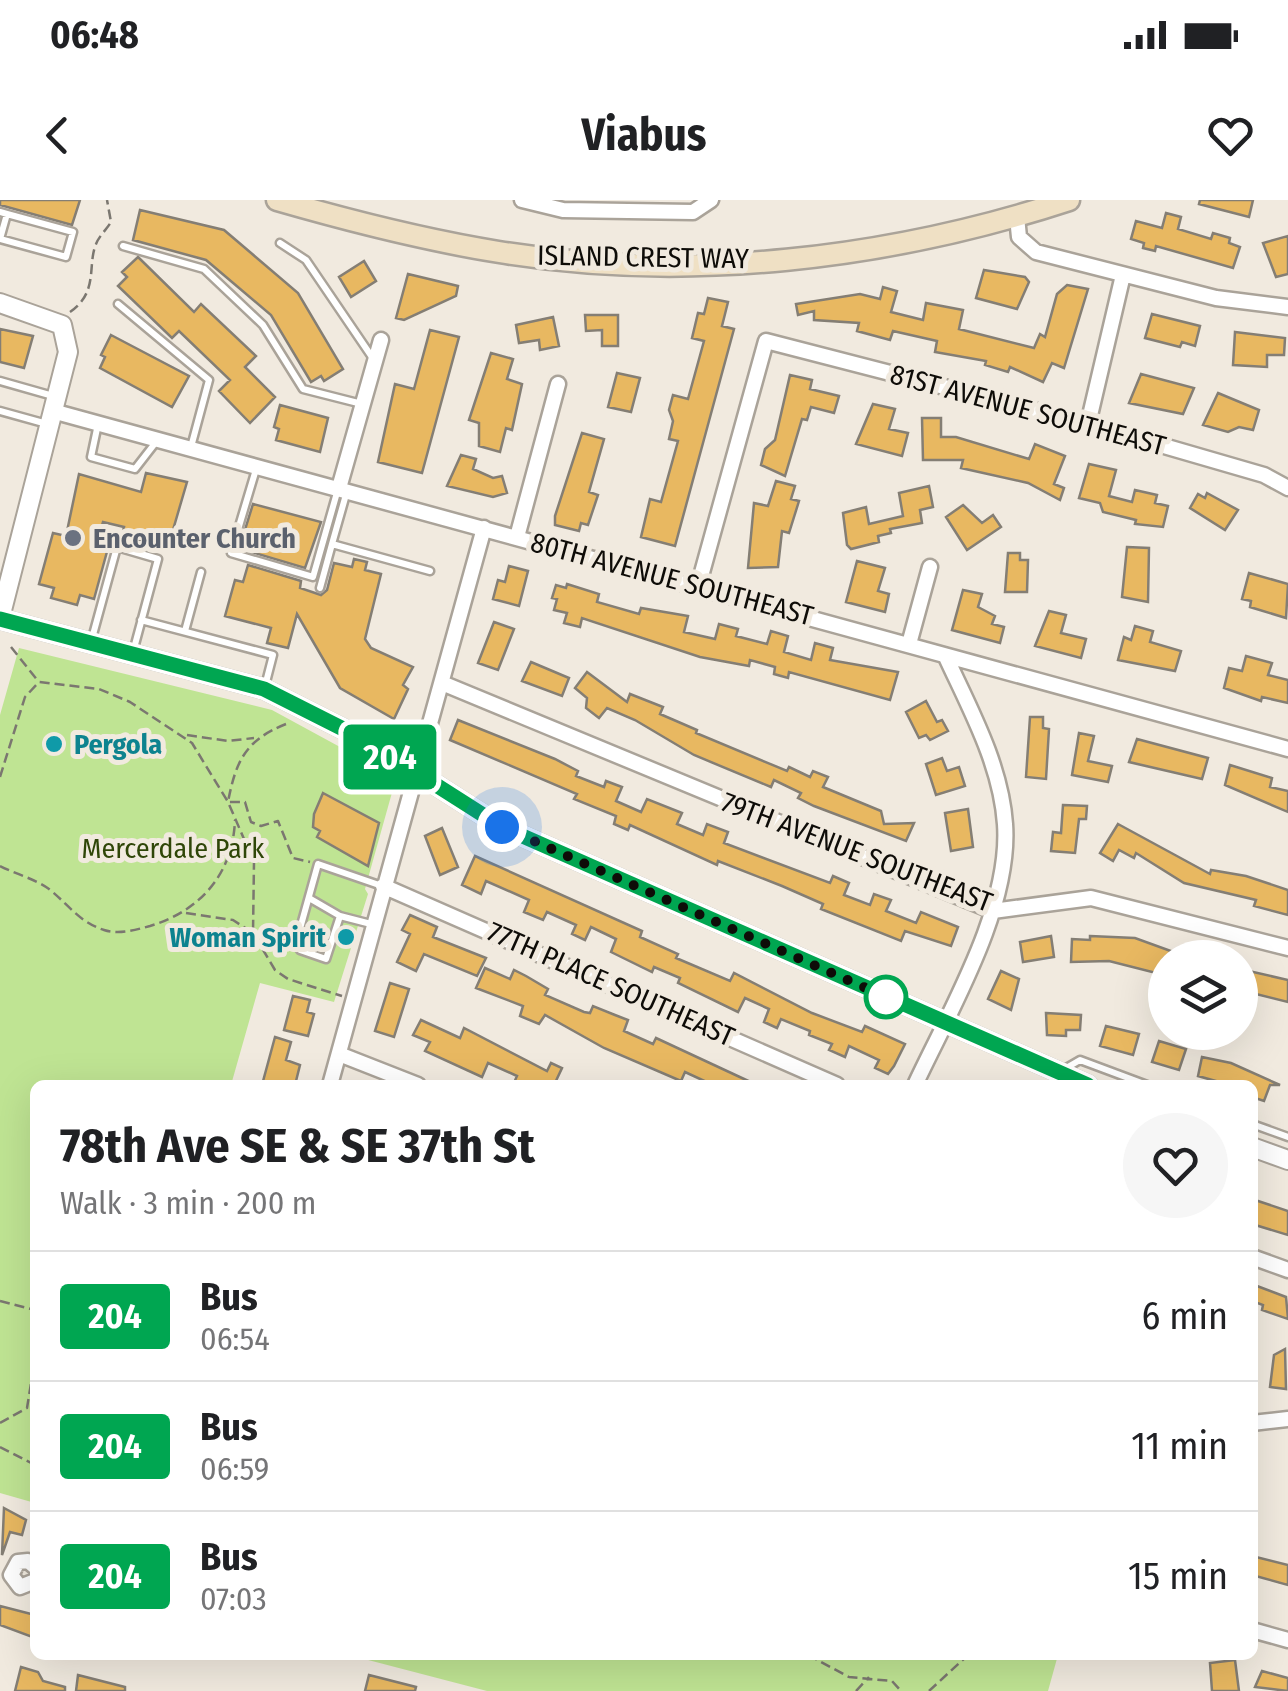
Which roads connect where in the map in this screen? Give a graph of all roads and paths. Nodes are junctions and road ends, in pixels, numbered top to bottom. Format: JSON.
{"nodes":[{"id":1,"x":107,"y":200,"type":"edge"},
{"id":2,"x":277,"y":200,"type":"edge"},
{"id":3,"x":522,"y":200,"type":"edge"},
{"id":4,"x":711,"y":200,"type":"edge"},
{"id":5,"x":1069,"y":200,"type":"edge"},
{"id":6,"x":4,"y":213,"type":"edge"},
{"id":7,"x":1016,"y":217,"type":"junction"},
{"id":8,"x":280,"y":243,"type":"dead end"},
{"id":9,"x":123,"y":246,"type":"dead end"},
{"id":10,"x":1123,"y":275,"type":"junction"},
{"id":11,"x":0,"y":303,"type":"edge"},
{"id":12,"x":118,"y":304,"type":"dead end"},
{"id":13,"x":1288,"y":306,"type":"edge"},
{"id":14,"x":62,"y":326,"type":"junction"},
{"id":15,"x":381,"y":340,"type":"dead end"},
{"id":16,"x":375,"y":361,"type":"junction"},
{"id":17,"x":0,"y":381,"type":"edge"},
{"id":18,"x":558,"y":384,"type":"dead end"},
{"id":19,"x":363,"y":405,"type":"junction"},
{"id":20,"x":0,"y":412,"type":"edge"},
{"id":21,"x":56,"y":412,"type":"junction"},
{"id":22,"x":98,"y":423,"type":"junction"},
{"id":23,"x":1088,"y":424,"type":"junction"},
{"id":24,"x":158,"y":439,"type":"junction"},
{"id":25,"x":190,"y":448,"type":"junction"},
{"id":26,"x":257,"y":466,"type":"junction"},
{"id":27,"x":1288,"y":488,"type":"edge"},
{"id":28,"x":343,"y":489,"type":"junction"},
{"id":29,"x":484,"y":528,"type":"junction"},
{"id":30,"x":517,"y":536,"type":"junction"},
{"id":31,"x":332,"y":544,"type":"junction"},
{"id":32,"x":930,"y":567,"type":"dead end"},
{"id":33,"x":200,"y":572,"type":"dead end"},
{"id":34,"x":430,"y":572,"type":"dead end"},
{"id":35,"x":5,"y":581,"type":"edge"},
{"id":36,"x":698,"y":587,"type":"junction"},
{"id":37,"x":320,"y":588,"type":"dead end"},
{"id":38,"x":0,"y":618,"type":"edge"},
{"id":39,"x":141,"y":620,"type":"junction"},
{"id":40,"x":185,"y":632,"type":"junction"},
{"id":41,"x":91,"y":642,"type":"junction"},
{"id":42,"x":910,"y":644,"type":"junction"},
{"id":43,"x":12,"y":645,"type":"dead end"},
{"id":44,"x":132,"y":653,"type":"junction"},
{"id":45,"x":946,"y":656,"type":"junction"},
{"id":46,"x":39,"y":682,"type":"junction"},
{"id":47,"x":442,"y":683,"type":"junction"},
{"id":48,"x":264,"y":689,"type":"junction"},
{"id":49,"x":286,"y":724,"type":"dead end"},
{"id":50,"x":184,"y":734,"type":"junction"},
{"id":51,"x":255,"y":737,"type":"junction"},
{"id":52,"x":1288,"y":749,"type":"edge"},
{"id":53,"x":415,"y":774,"type":"junction"},
{"id":54,"x":0,"y":777,"type":"edge"},
{"id":55,"x":228,"y":802,"type":"junction"},
{"id":56,"x":236,"y":818,"type":"junction"},
{"id":57,"x":304,"y":860,"type":"dead end"},
{"id":58,"x":0,"y":866,"type":"edge"},
{"id":59,"x":383,"y":886,"type":"junction"},
{"id":60,"x":309,"y":898,"type":"junction"},
{"id":61,"x":993,"y":912,"type":"junction"},
{"id":62,"x":184,"y":913,"type":"junction"},
{"id":63,"x":340,"y":916,"type":"junction"},
{"id":64,"x":372,"y":925,"type":"junction"},
{"id":65,"x":253,"y":933,"type":"junction"},
{"id":66,"x":1288,"y":948,"type":"edge"},
{"id":67,"x":352,"y":998,"type":"junction"},
{"id":68,"x":944,"y":1022,"type":"junction"},
{"id":69,"x":338,"y":1054,"type":"junction"},
{"id":70,"x":1057,"y":1073,"type":"junction"},
{"id":71,"x":331,"y":1080,"type":"edge"},
{"id":72,"x":405,"y":1080,"type":"edge"},
{"id":73,"x":827,"y":1080,"type":"edge"},
{"id":74,"x":917,"y":1080,"type":"edge"},
{"id":75,"x":1075,"y":1080,"type":"edge"},
{"id":76,"x":1134,"y":1080,"type":"edge"},
{"id":77,"x":1258,"y":1126,"type":"edge"},
{"id":78,"x":1288,"y":1137,"type":"edge"},
{"id":79,"x":1258,"y":1149,"type":"edge"},
{"id":80,"x":1288,"y":1160,"type":"edge"},
{"id":81,"x":1258,"y":1259,"type":"edge"},
{"id":82,"x":1288,"y":1270,"type":"edge"},
{"id":83,"x":0,"y":1301,"type":"edge"},
{"id":84,"x":30,"y":1309,"type":"edge"},
{"id":85,"x":30,"y":1389,"type":"edge"},
{"id":86,"x":1288,"y":1419,"type":"edge"},
{"id":87,"x":1258,"y":1422,"type":"edge"},
{"id":88,"x":0,"y":1424,"type":"edge"},
{"id":89,"x":0,"y":1448,"type":"edge"},
{"id":90,"x":30,"y":1463,"type":"edge"},
{"id":91,"x":30,"y":1564,"type":"edge"},
{"id":92,"x":6,"y":1569,"type":"edge"},
{"id":93,"x":30,"y":1583,"type":"edge"},
{"id":94,"x":1258,"y":1632,"type":"edge"},
{"id":95,"x":1288,"y":1640,"type":"edge"},
{"id":96,"x":817,"y":1660,"type":"edge"},
{"id":97,"x":963,"y":1660,"type":"edge"},
{"id":98,"x":870,"y":1676,"type":"junction"},
{"id":99,"x":856,"y":1691,"type":"edge"},
{"id":100,"x":900,"y":1691,"type":"edge"},
{"id":101,"x":929,"y":1691,"type":"edge"}],
"edges":[{"from":1,"to":14,"type":"path"},
{"from":2,"to":7,"type":"main road","name":"ISLAND CREST WAY"},
{"from":3,"to":4,"type":"street"},
{"from":5,"to":7,"type":"main road","name":"ISLAND CREST WAY"},
{"from":6,"to":6,"type":"lane"},
{"from":7,"to":10,"type":"street"},
{"from":8,"to":16,"type":"lane"},
{"from":9,"to":19,"type":"lane"},
{"from":10,"to":13,"type":"street"},
{"from":10,"to":23,"type":"street"},
{"from":11,"to":14,"type":"street"},
{"from":12,"to":25,"type":"lane"},
{"from":14,"to":21,"type":"street"},
{"from":15,"to":16,"type":"street"},
{"from":16,"to":19,"type":"street"},
{"from":17,"to":21,"type":"lane"},
{"from":18,"to":30,"type":"street"},
{"from":19,"to":28,"type":"street"},
{"from":20,"to":21,"type":"lane"},
{"from":21,"to":22,"type":"street","name":"80TH AVENUE SOUTHEAST"},
{"from":21,"to":35,"type":"street"},
{"from":22,"to":24,"type":"street","name":"80TH AVENUE SOUTHEAST"},
{"from":22,"to":24,"type":"lane"},
{"from":23,"to":27,"type":"street","name":"81ST AVENUE SOUTHEAST"},
{"from":23,"to":36,"type":"street","name":"81ST AVENUE SOUTHEAST"},
{"from":24,"to":25,"type":"street","name":"80TH AVENUE SOUTHEAST"},
{"from":25,"to":26,"type":"street","name":"80TH AVENUE SOUTHEAST"},
{"from":26,"to":28,"type":"street","name":"80TH AVENUE SOUTHEAST"},
{"from":26,"to":28,"type":"lane"},
{"from":28,"to":29,"type":"street","name":"80TH AVENUE SOUTHEAST"},
{"from":28,"to":31,"type":"lane"},
{"from":29,"to":30,"type":"street","name":"80TH AVENUE SOUTHEAST"},
{"from":29,"to":47,"type":"street"},
{"from":30,"to":36,"type":"street","name":"80TH AVENUE SOUTHEAST"},
{"from":31,"to":34,"type":"lane"},
{"from":31,"to":37,"type":"lane"},
{"from":32,"to":42,"type":"street"},
{"from":33,"to":40,"type":"lane"},
{"from":35,"to":38,"type":"street"},
{"from":36,"to":42,"type":"street","name":"80TH AVENUE SOUTHEAST"},
{"from":38,"to":41,"type":"street"},
{"from":39,"to":40,"type":"lane"},
{"from":39,"to":41,"type":"lane"},
{"from":39,"to":44,"type":"lane"},
{"from":40,"to":48,"type":"lane"},
{"from":41,"to":44,"type":"street"},
{"from":42,"to":45,"type":"street","name":"80TH AVENUE SOUTHEAST"},
{"from":43,"to":46,"type":"path"},
{"from":44,"to":48,"type":"street"},
{"from":45,"to":52,"type":"street","name":"80TH AVENUE SOUTHEAST"},
{"from":45,"to":61,"type":"street"},
{"from":46,"to":50,"type":"path"},
{"from":46,"to":54,"type":"path"},
{"from":47,"to":53,"type":"street"},
{"from":47,"to":61,"type":"street","name":"79TH AVENUE SOUTHEAST"},
{"from":48,"to":53,"type":"street"},
{"from":49,"to":51,"type":"path"},
{"from":50,"to":51,"type":"path"},
{"from":50,"to":55,"type":"path"},
{"from":51,"to":55,"type":"path"},
{"from":53,"to":59,"type":"street"},
{"from":53,"to":68,"type":"street"},
{"from":55,"to":56,"type":"path"},
{"from":55,"to":57,"type":"path"},
{"from":56,"to":62,"type":"path"},
{"from":56,"to":65,"type":"path"},
{"from":58,"to":62,"type":"path"},
{"from":59,"to":60,"type":"lane"},
{"from":59,"to":64,"type":"street"},
{"from":59,"to":73,"type":"street","name":"77TH PLACE SOUTHEAST"},
{"from":60,"to":63,"type":"lane"},
{"from":60,"to":63,"type":"lane"},
{"from":61,"to":66,"type":"street","name":"79TH AVENUE SOUTHEAST"},
{"from":61,"to":68,"type":"street"},
{"from":62,"to":65,"type":"path"},
{"from":63,"to":64,"type":"lane"},
{"from":64,"to":67,"type":"street"},
{"from":65,"to":67,"type":"path"},
{"from":67,"to":69,"type":"street"},
{"from":68,"to":70,"type":"street"},
{"from":68,"to":74,"type":"street"},
{"from":69,"to":71,"type":"street"},
{"from":69,"to":72,"type":"street"},
{"from":70,"to":75,"type":"street"},
{"from":70,"to":76,"type":"lane"},
{"from":77,"to":78,"type":"lane"},
{"from":79,"to":80,"type":"street"},
{"from":81,"to":82,"type":"street"},
{"from":83,"to":84,"type":"path"},
{"from":85,"to":88,"type":"path"},
{"from":86,"to":87,"type":"street"},
{"from":89,"to":90,"type":"path"},
{"from":91,"to":92,"type":"street"},
{"from":92,"to":93,"type":"street"},
{"from":94,"to":95,"type":"street"},
{"from":96,"to":98,"type":"path"},
{"from":97,"to":101,"type":"path"},
{"from":98,"to":99,"type":"path"},
{"from":98,"to":100,"type":"path"}]}
